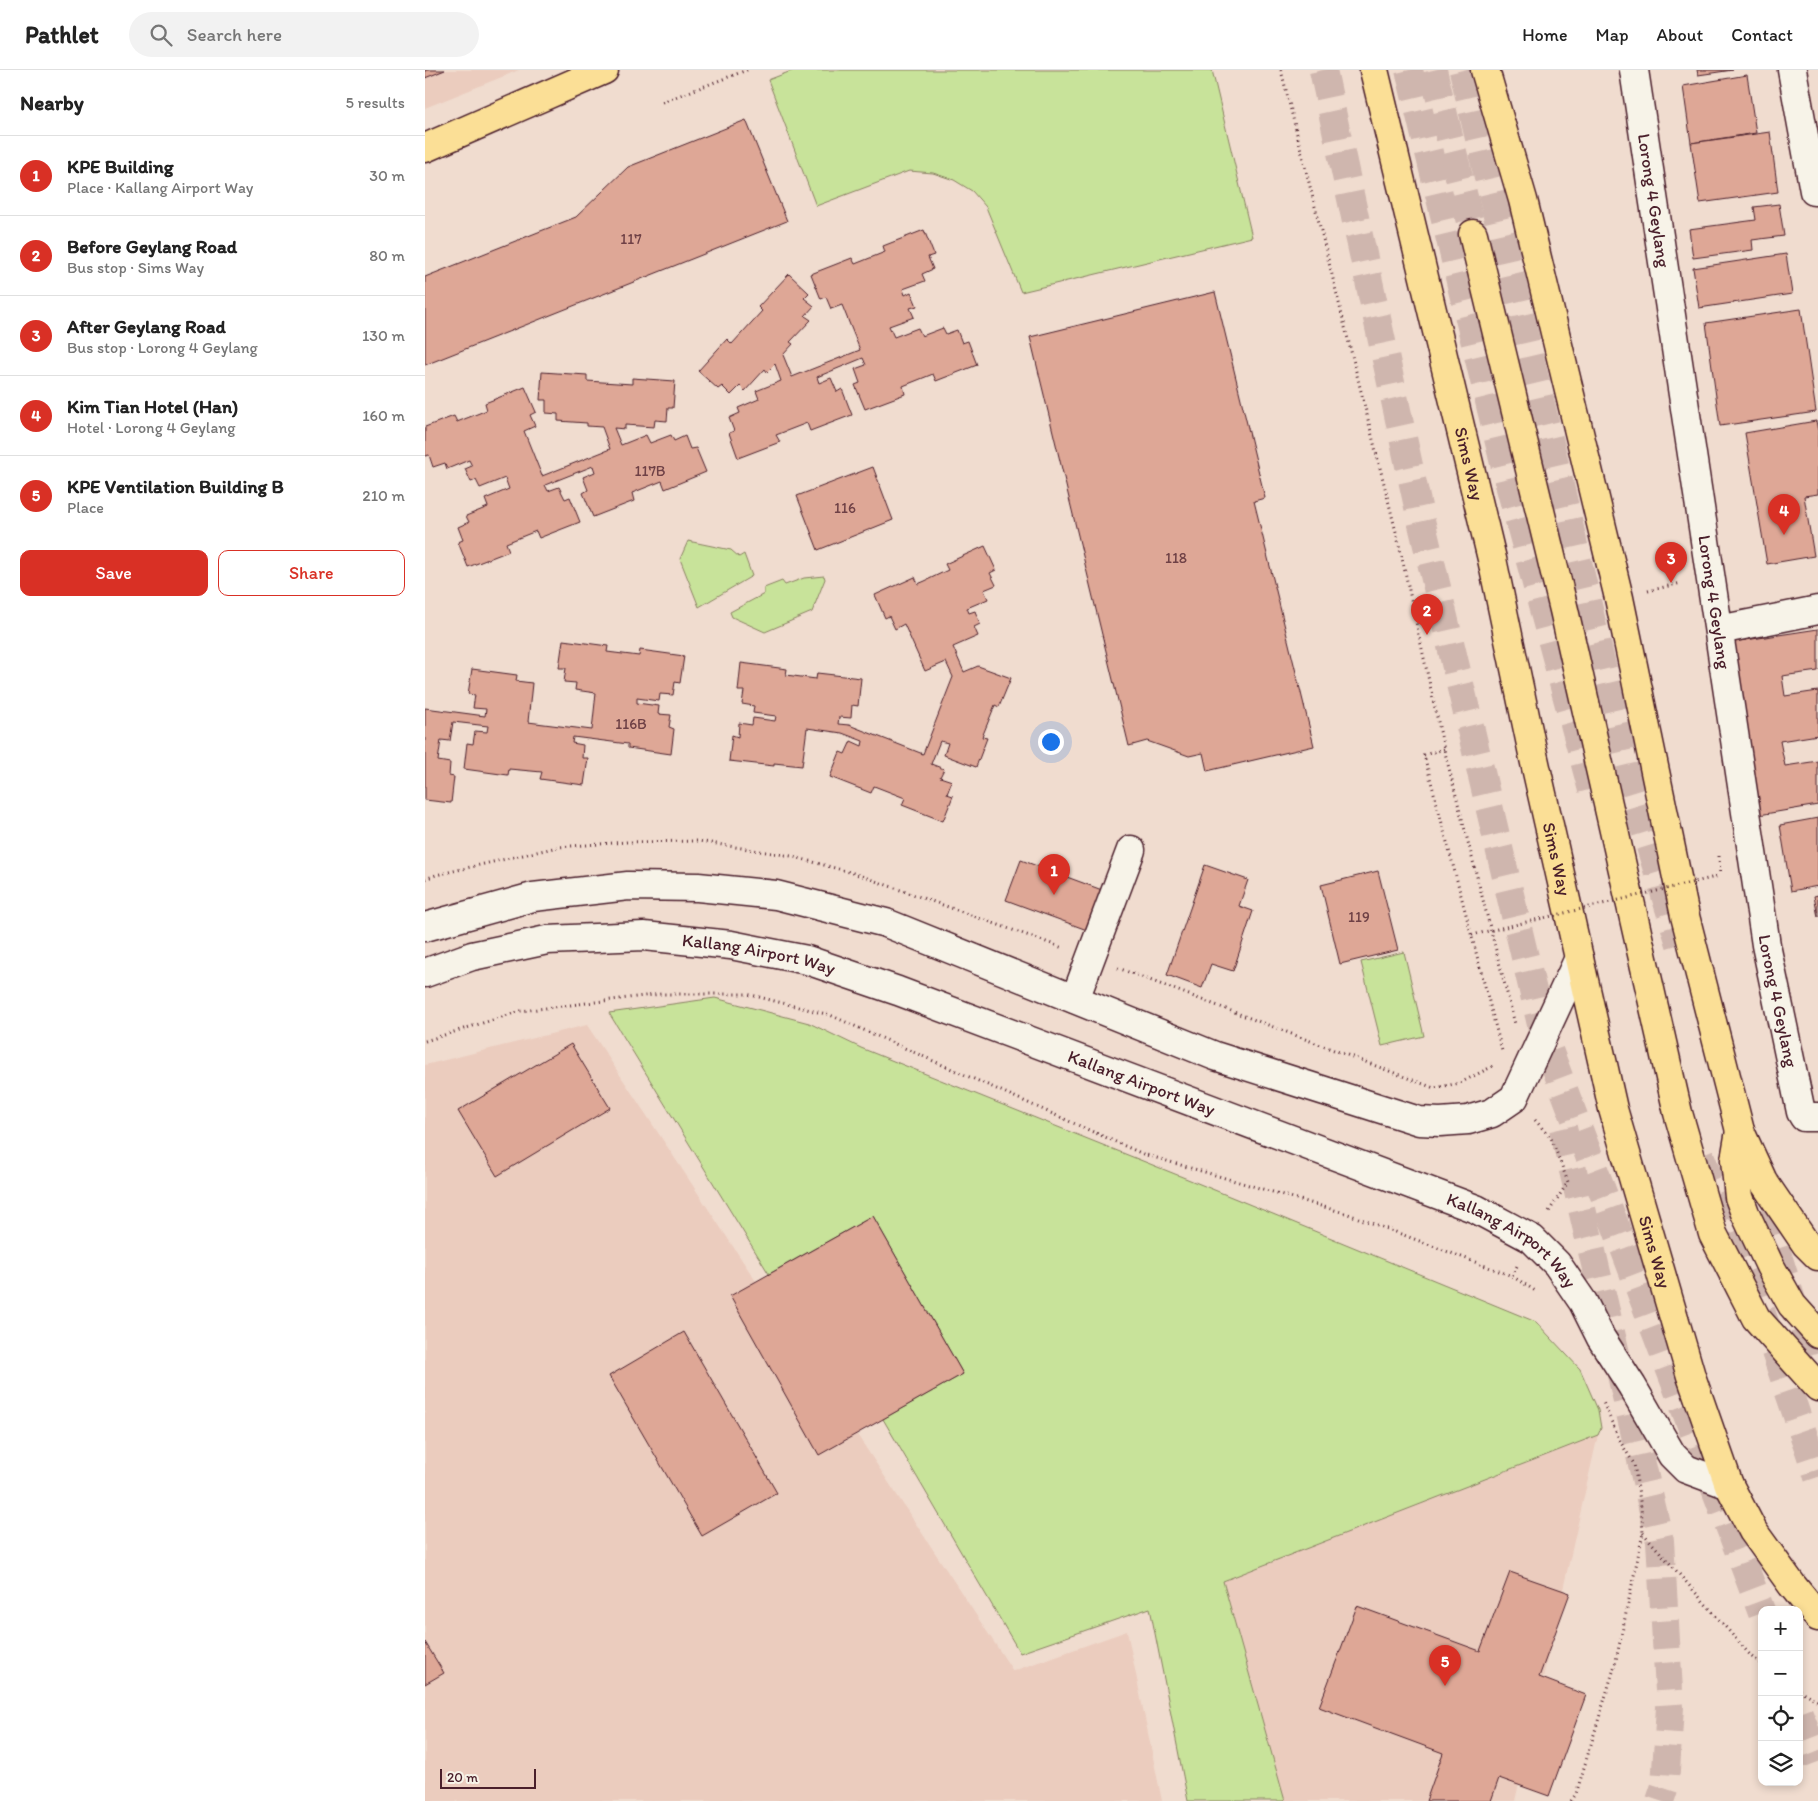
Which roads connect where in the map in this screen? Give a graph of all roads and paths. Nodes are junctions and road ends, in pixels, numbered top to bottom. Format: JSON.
{"nodes":[{"id":1,"x":604,"y":70,"type":"edge"},
{"id":2,"x":747,"y":70,"type":"edge"},
{"id":3,"x":1281,"y":70,"type":"edge"},
{"id":4,"x":1485,"y":70,"type":"edge"},
{"id":5,"x":1634,"y":70,"type":"edge"},
{"id":6,"x":1792,"y":70,"type":"edge"},
{"id":7,"x":1374,"y":75,"type":"edge"},
{"id":8,"x":663,"y":102,"type":"dead end"},
{"id":9,"x":425,"y":148,"type":"edge"},
{"id":10,"x":1814,"y":191,"type":"dead end"},
{"id":11,"x":1473,"y":234,"type":"tunnel mouth"},
{"id":12,"x":1711,"y":576,"type":"junction"},
{"id":13,"x":1619,"y":598,"type":"junction"},
{"id":14,"x":1818,"y":610,"type":"edge"},
{"id":15,"x":1719,"y":630,"type":"junction"},
{"id":16,"x":1445,"y":749,"type":"junction"},
{"id":17,"x":1131,"y":850,"type":"dead end"},
{"id":18,"x":1720,"y":876,"type":"dead end"},
{"id":19,"x":425,"y":927,"type":"edge"},
{"id":20,"x":1472,"y":935,"type":"junction"},
{"id":21,"x":1579,"y":958,"type":"junction"},
{"id":22,"x":425,"y":973,"type":"edge"},
{"id":23,"x":1075,"y":999,"type":"junction"},
{"id":24,"x":1516,"y":1029,"type":"dead end"},
{"id":25,"x":425,"y":1041,"type":"edge"},
{"id":26,"x":1504,"y":1059,"type":"dead end"},
{"id":27,"x":1497,"y":1064,"type":"dead end"},
{"id":28,"x":1514,"y":1098,"type":"junction"},
{"id":29,"x":1818,"y":1117,"type":"edge"},
{"id":30,"x":1740,"y":1131,"type":"junction"},
{"id":31,"x":1532,"y":1238,"type":"junction"},
{"id":32,"x":1818,"y":1256,"type":"edge"},
{"id":33,"x":1512,"y":1276,"type":"junction"},
{"id":34,"x":1541,"y":1294,"type":"dead end"},
{"id":35,"x":1818,"y":1334,"type":"edge"},
{"id":36,"x":1818,"y":1387,"type":"edge"},
{"id":37,"x":1601,"y":1398,"type":"dead end"},
{"id":38,"x":1729,"y":1485,"type":"junction"},
{"id":39,"x":1643,"y":1533,"type":"junction"},
{"id":40,"x":1818,"y":1617,"type":"edge"},
{"id":41,"x":1758,"y":1661,"type":"edge"},
{"id":42,"x":1803,"y":1692,"type":"edge"},
{"id":43,"x":1818,"y":1701,"type":"edge"},
{"id":44,"x":1571,"y":1801,"type":"edge"}],
"edges":[{"from":1,"to":9,"type":"main road"},
{"from":2,"to":8,"type":"path"},
{"from":3,"to":16,"type":"path"},
{"from":4,"to":13,"type":"main road"},
{"from":5,"to":12,"type":"street","name":"Lorong 4 Geylang"},
{"from":6,"to":10,"type":"street"},
{"from":7,"to":21,"type":"main road","name":"Sims Way"},
{"from":11,"to":36,"type":"main road"},
{"from":12,"to":13,"type":"path"},
{"from":12,"to":15,"type":"street","name":"Lorong 4 Geylang"},
{"from":13,"to":30,"type":"main road"},
{"from":14,"to":15,"type":"street"},
{"from":15,"to":29,"type":"street","name":"Lorong 4 Geylang"},
{"from":16,"to":20,"type":"path"},
{"from":16,"to":24,"type":"path"},
{"from":17,"to":23,"type":"street"},
{"from":18,"to":20,"type":"path","bridge":true},
{"from":19,"to":23,"type":"street"},
{"from":20,"to":26,"type":"path"},
{"from":21,"to":28,"type":"street"},
{"from":21,"to":38,"type":"main road","name":"Sims Way"},
{"from":22,"to":31,"type":"street","name":"Kallang Airport Way"},
{"from":23,"to":28,"type":"street"},
{"from":25,"to":33,"type":"path"},
{"from":27,"to":28,"type":"path"},
{"from":28,"to":31,"type":"path"},
{"from":30,"to":32,"type":"main road"},
{"from":30,"to":35,"type":"main road"},
{"from":31,"to":33,"type":"path"},
{"from":31,"to":38,"type":"street","name":"Kallang Airport Way"},
{"from":33,"to":34,"type":"path"},
{"from":37,"to":39,"type":"path"},
{"from":38,"to":40,"type":"main road","name":"Sims Way"},
{"from":39,"to":41,"type":"path"},
{"from":39,"to":44,"type":"path"},
{"from":42,"to":43,"type":"path"}]}
